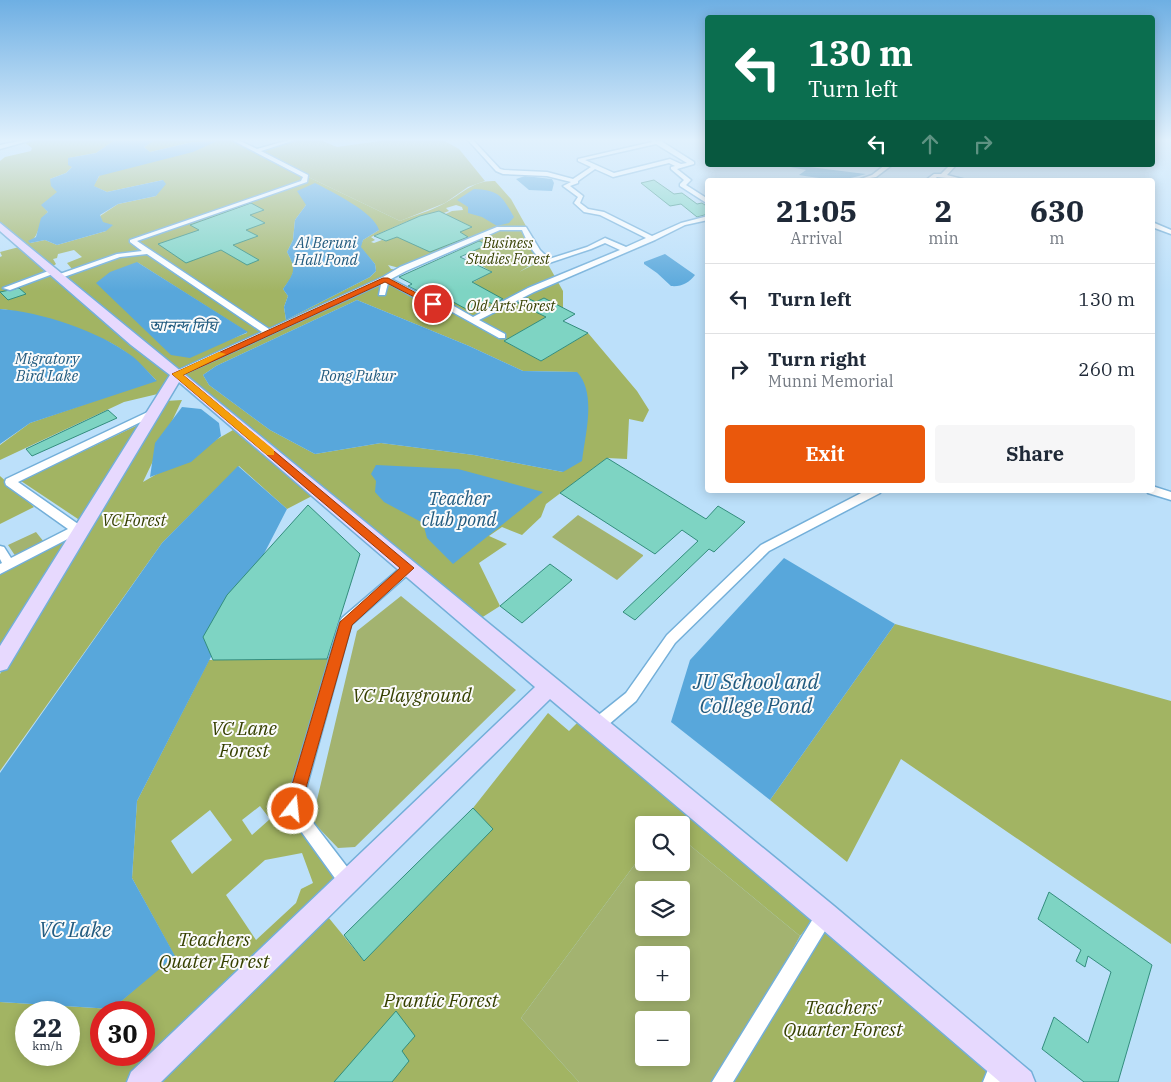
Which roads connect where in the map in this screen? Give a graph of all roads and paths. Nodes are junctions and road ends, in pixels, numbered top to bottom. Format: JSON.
{"nodes":[{"id":1,"x":279,"y":190,"type":"edge"},
{"id":2,"x":573,"y":190,"type":"edge"},
{"id":3,"x":690,"y":190,"type":"edge"},
{"id":4,"x":705,"y":200,"type":"edge"},
{"id":5,"x":705,"y":219,"type":"edge"},
{"id":6,"x":1155,"y":225,"type":"edge"},
{"id":7,"x":0,"y":226,"type":"edge"},
{"id":8,"x":1171,"y":232,"type":"edge"},
{"id":9,"x":653,"y":239,"type":"junction"},
{"id":10,"x":626,"y":250,"type":"junction"},
{"id":11,"x":148,"y":252,"type":"junction"},
{"id":12,"x":56,"y":274,"type":"junction"},
{"id":13,"x":386,"y":279,"type":"junction"},
{"id":14,"x":7,"y":288,"type":"dead end"},
{"id":15,"x":382,"y":293,"type":"dead end"},
{"id":16,"x":473,"y":320,"type":"junction"},
{"id":17,"x":269,"y":333,"type":"junction"},
{"id":18,"x":502,"y":336,"type":"dead end"},
{"id":19,"x":177,"y":374,"type":"junction"},
{"id":20,"x":154,"y":412,"type":"junction"},
{"id":21,"x":1155,"y":491,"type":"edge"},
{"id":22,"x":872,"y":493,"type":"edge"},
{"id":23,"x":1171,"y":496,"type":"edge"},
{"id":24,"x":81,"y":526,"type":"junction"},
{"id":25,"x":0,"y":550,"type":"edge"},
{"id":26,"x":4,"y":566,"type":"edge"},
{"id":27,"x":408,"y":568,"type":"junction"},
{"id":28,"x":0,"y":664,"type":"edge"},
{"id":29,"x":549,"y":687,"type":"junction"},
{"id":30,"x":596,"y":726,"type":"junction"},
{"id":31,"x":348,"y":882,"type":"junction"},
{"id":32,"x":826,"y":915,"type":"junction"},
{"id":33,"x":996,"y":1073,"type":"edge"},
{"id":34,"x":141,"y":1082,"type":"edge"},
{"id":35,"x":722,"y":1082,"type":"edge"},
{"id":36,"x":1021,"y":1082,"type":"edge"}],
"edges":[{"from":1,"to":11,"type":"street"},
{"from":2,"to":9,"type":"street"},
{"from":3,"to":4,"type":"street"},
{"from":5,"to":9,"type":"street"},
{"from":6,"to":8,"type":"street"},
{"from":7,"to":12,"type":"street"},
{"from":9,"to":10,"type":"street"},
{"from":10,"to":13,"type":"street"},
{"from":10,"to":16,"type":"street"},
{"from":11,"to":12,"type":"street"},
{"from":11,"to":17,"type":"street"},
{"from":12,"to":14,"type":"street"},
{"from":12,"to":19,"type":"street"},
{"from":13,"to":15,"type":"street"},
{"from":13,"to":16,"type":"street"},
{"from":13,"to":17,"type":"street"},
{"from":16,"to":18,"type":"street"},
{"from":17,"to":19,"type":"street"},
{"from":19,"to":20,"type":"street"},
{"from":19,"to":27,"type":"street"},
{"from":20,"to":24,"type":"street"},
{"from":20,"to":24,"type":"street"},
{"from":21,"to":23,"type":"street"},
{"from":22,"to":30,"type":"street"},
{"from":24,"to":26,"type":"street"},
{"from":24,"to":28,"type":"street"},
{"from":25,"to":26,"type":"street"},
{"from":27,"to":29,"type":"street"},
{"from":27,"to":31,"type":"street"},
{"from":29,"to":30,"type":"street"},
{"from":29,"to":31,"type":"street"},
{"from":30,"to":32,"type":"street"},
{"from":31,"to":34,"type":"street"},
{"from":32,"to":33,"type":"street"},
{"from":32,"to":35,"type":"street"},
{"from":33,"to":36,"type":"street"}]}
